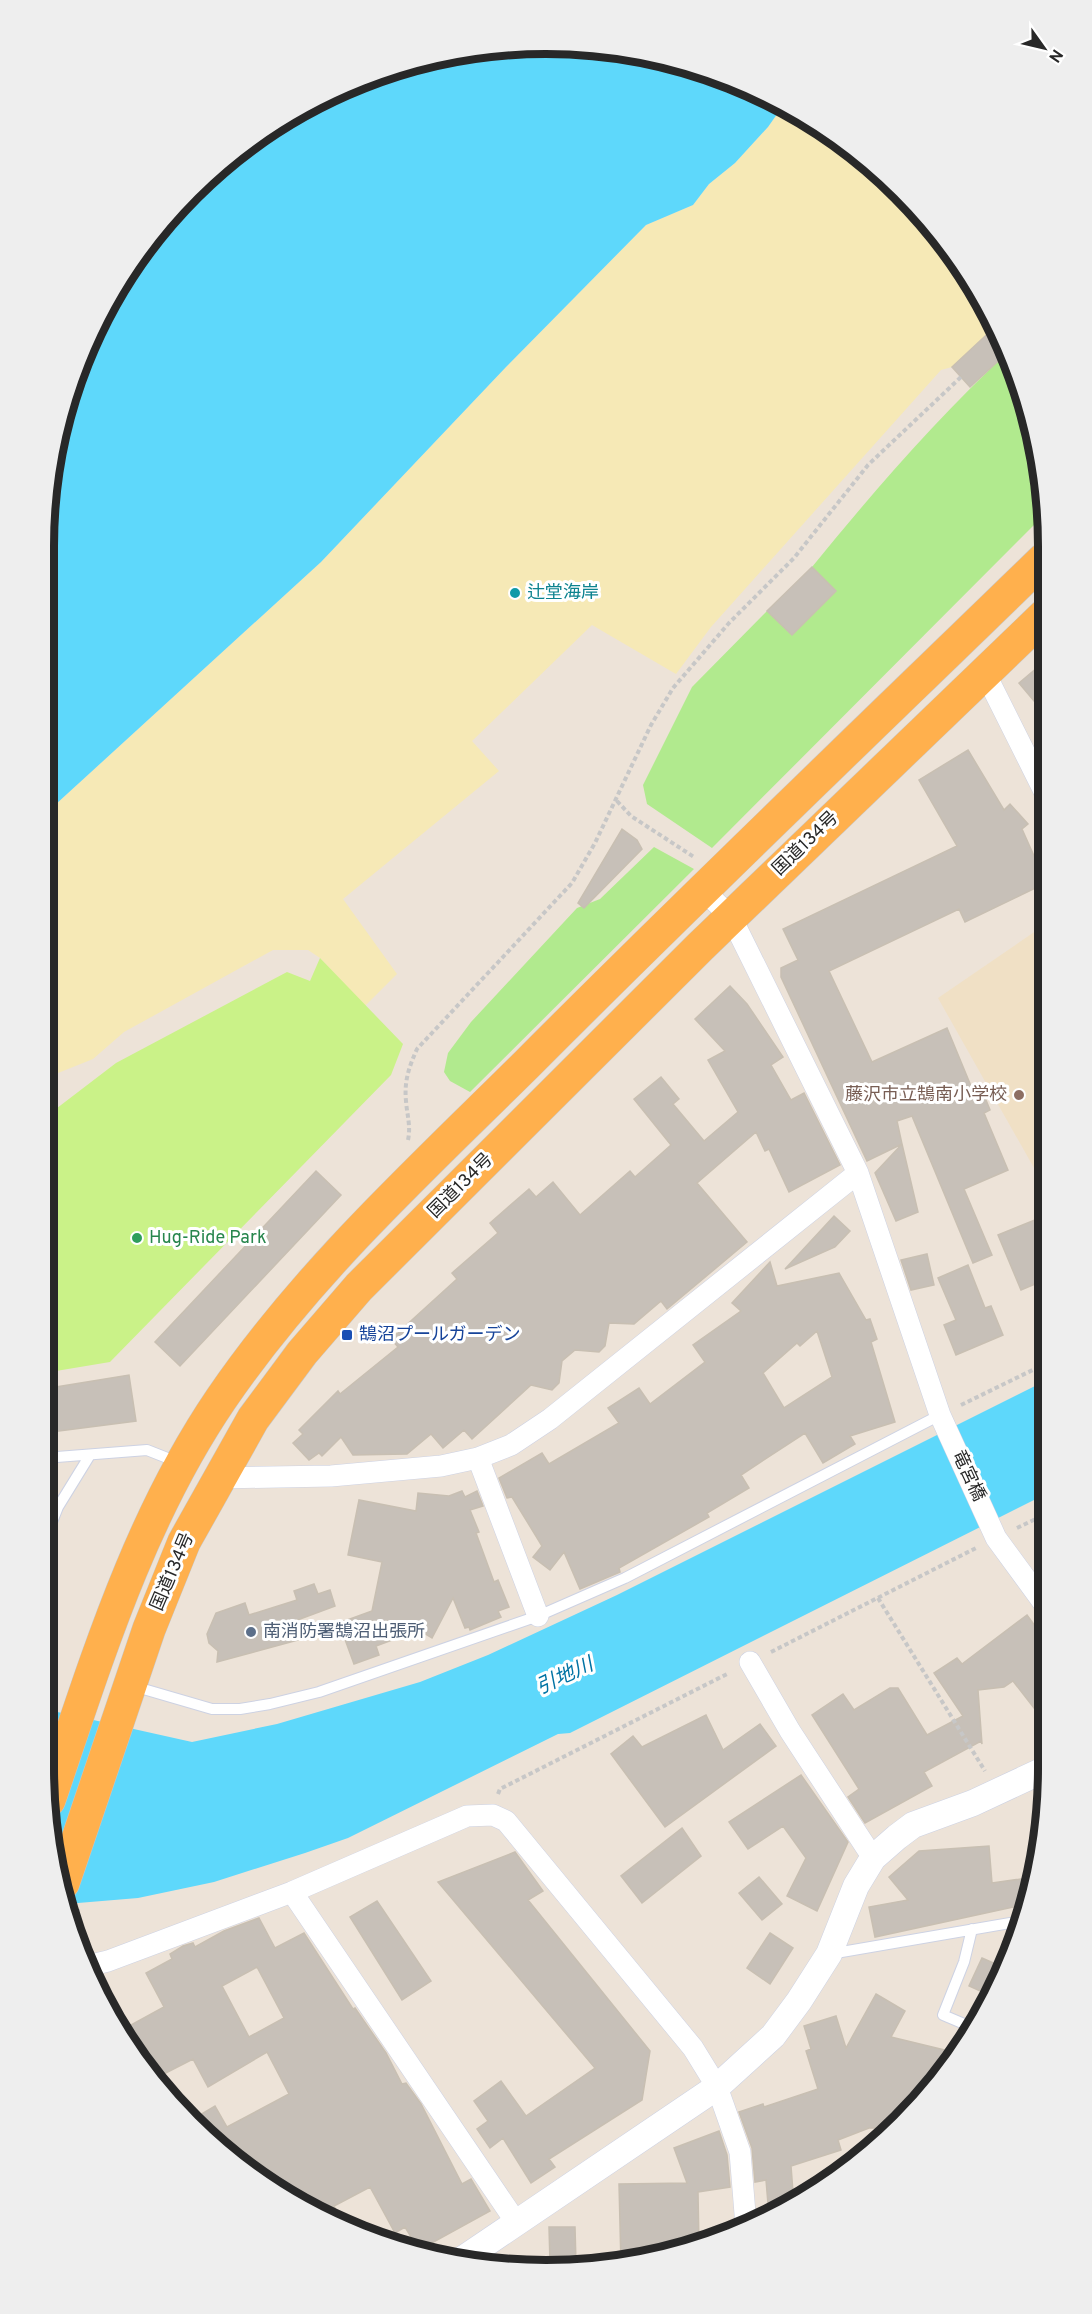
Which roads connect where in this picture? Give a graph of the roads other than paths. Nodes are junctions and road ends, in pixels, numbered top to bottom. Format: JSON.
{"nodes":[{"id":1,"x":1038,"y":566,"type":"edge"},
{"id":2,"x":1038,"y":622,"type":"edge"},
{"id":3,"x":985,"y":673,"type":"junction"},
{"id":4,"x":1038,"y":779,"type":"edge"},
{"id":5,"x":709,"y":882,"type":"junction"},
{"id":6,"x":731,"y":917,"type":"junction"},
{"id":7,"x":858,"y":1173,"type":"junction"},
{"id":8,"x":942,"y":1421,"type":"junction"},
{"id":9,"x":90,"y":1455,"type":"junction"},
{"id":10,"x":54,"y":1457,"type":"edge"},
{"id":11,"x":478,"y":1458,"type":"junction"},
{"id":12,"x":183,"y":1464,"type":"junction"},
{"id":13,"x":219,"y":1478,"type":"junction"},
{"id":14,"x":54,"y":1517,"type":"edge"},
{"id":15,"x":1038,"y":1595,"type":"edge"},
{"id":16,"x":538,"y":1616,"type":"junction"},
{"id":17,"x":750,"y":1662,"type":"dead end"},
{"id":18,"x":130,"y":1685,"type":"junction"},
{"id":19,"x":1038,"y":1773,"type":"edge"},
{"id":20,"x":54,"y":1784,"type":"edge"},
{"id":21,"x":873,"y":1858,"type":"junction"},
{"id":22,"x":66,"y":1875,"type":"edge"},
{"id":23,"x":292,"y":1892,"type":"junction"},
{"id":24,"x":1013,"y":1922,"type":"edge"},
{"id":25,"x":972,"y":1929,"type":"junction"},
{"id":26,"x":829,"y":1954,"type":"junction"},
{"id":27,"x":95,"y":1964,"type":"edge"},
{"id":28,"x":965,"y":2024,"type":"edge"},
{"id":29,"x":717,"y":2087,"type":"junction"},
{"id":30,"x":745,"y":2218,"type":"edge"},
{"id":31,"x":516,"y":2222,"type":"junction"},
{"id":32,"x":470,"y":2254,"type":"edge"}],
"edges":[{"from":1,"to":5,"type":"highway"},
{"from":2,"to":3,"type":"highway","name":"国道134号"},
{"from":3,"to":4,"type":"street"},
{"from":3,"to":6,"type":"highway","name":"国道134号"},
{"from":5,"to":6,"type":"street","name":"竜宮橋"},
{"from":5,"to":12,"type":"highway"},
{"from":6,"to":7,"type":"street","name":"竜宮橋"},
{"from":6,"to":13,"type":"highway","name":"国道134号"},
{"from":7,"to":8,"type":"street","name":"竜宮橋"},
{"from":7,"to":11,"type":"street"},
{"from":8,"to":15,"type":"street","name":"竜宮橋"},
{"from":8,"to":16,"type":"lane"},
{"from":9,"to":10,"type":"lane"},
{"from":9,"to":12,"type":"lane"},
{"from":9,"to":14,"type":"lane"},
{"from":11,"to":13,"type":"street"},
{"from":11,"to":16,"type":"street"},
{"from":12,"to":20,"type":"highway"},
{"from":13,"to":18,"type":"highway","name":"国道134号"},
{"from":16,"to":18,"type":"lane"},
{"from":17,"to":21,"type":"street"},
{"from":18,"to":22,"type":"highway","name":"国道134号"},
{"from":19,"to":21,"type":"street"},
{"from":21,"to":26,"type":"street"},
{"from":23,"to":27,"type":"street"},
{"from":23,"to":29,"type":"street"},
{"from":23,"to":31,"type":"street"},
{"from":24,"to":25,"type":"lane"},
{"from":25,"to":26,"type":"lane"},
{"from":25,"to":28,"type":"lane"},
{"from":26,"to":29,"type":"street"},
{"from":29,"to":30,"type":"street"},
{"from":29,"to":31,"type":"street"},
{"from":31,"to":32,"type":"street"}]}
